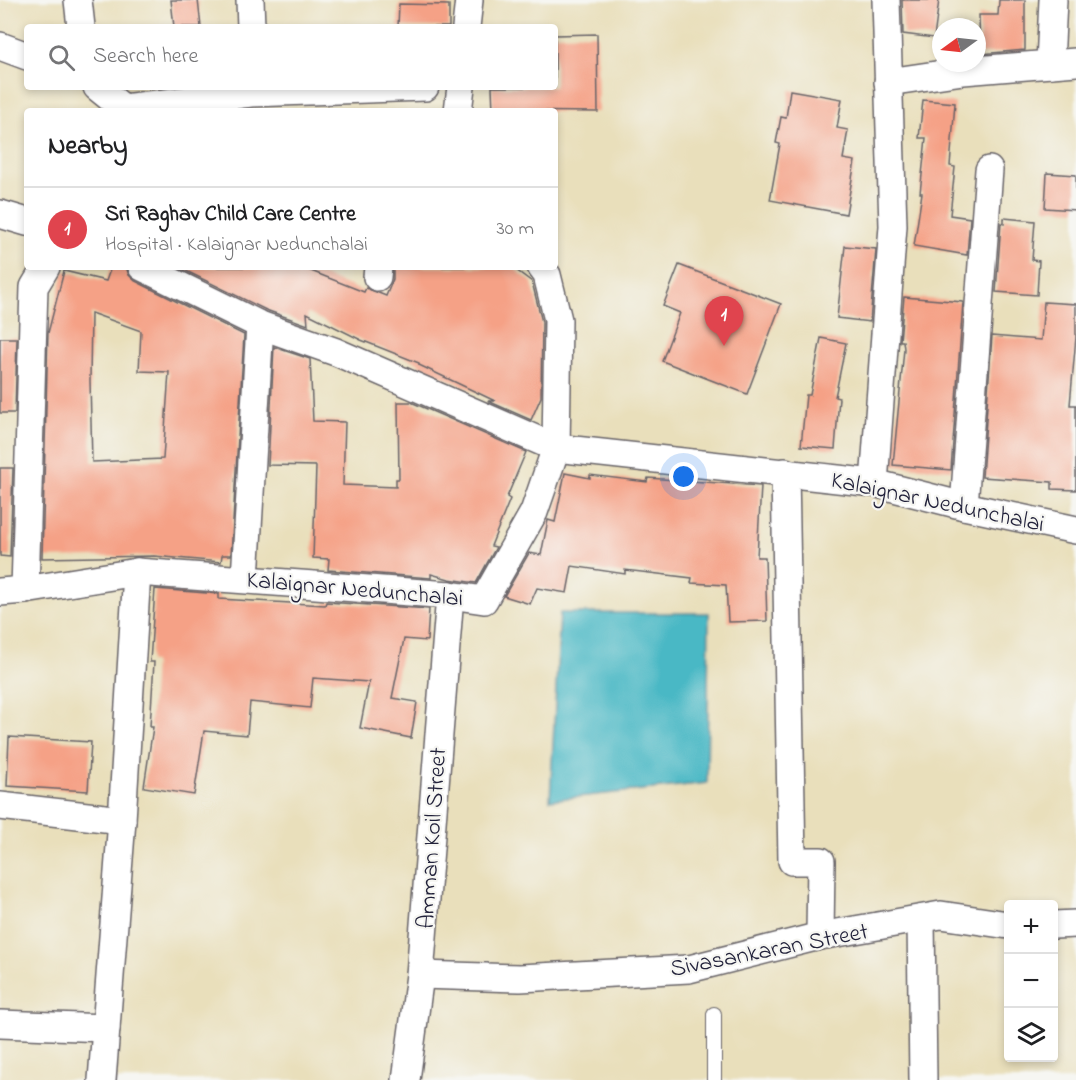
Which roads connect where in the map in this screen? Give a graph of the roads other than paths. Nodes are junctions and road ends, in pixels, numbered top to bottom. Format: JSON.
{"nodes":[{"id":1,"x":78,"y":0,"type":"edge"},
{"id":2,"x":250,"y":0,"type":"edge"},
{"id":3,"x":469,"y":0,"type":"edge"},
{"id":4,"x":886,"y":0,"type":"edge"},
{"id":5,"x":1053,"y":0,"type":"edge"},
{"id":6,"x":81,"y":24,"type":"edge"},
{"id":7,"x":251,"y":24,"type":"edge"},
{"id":8,"x":466,"y":24,"type":"edge"},
{"id":9,"x":0,"y":46,"type":"edge"},
{"id":10,"x":24,"y":56,"type":"edge"},
{"id":11,"x":1063,"y":63,"type":"edge"},
{"id":12,"x":888,"y":82,"type":"junction"},
{"id":13,"x":100,"y":90,"type":"edge"},
{"id":14,"x":251,"y":90,"type":"edge"},
{"id":15,"x":461,"y":90,"type":"edge"},
{"id":16,"x":121,"y":108,"type":"edge"},
{"id":17,"x":129,"y":108,"type":"edge"},
{"id":18,"x":458,"y":108,"type":"edge"},
{"id":19,"x":988,"y":170,"type":"dead end"},
{"id":20,"x":0,"y":214,"type":"edge"},
{"id":21,"x":24,"y":221,"type":"edge"},
{"id":22,"x":44,"y":270,"type":"edge"},
{"id":23,"x":148,"y":270,"type":"edge"},
{"id":24,"x":543,"y":270,"type":"edge"},
{"id":25,"x":260,"y":325,"type":"junction"},
{"id":26,"x":556,"y":448,"type":"junction"},
{"id":27,"x":785,"y":472,"type":"junction"},
{"id":28,"x":873,"y":483,"type":"junction"},
{"id":29,"x":964,"y":506,"type":"junction"},
{"id":30,"x":1076,"y":530,"type":"edge"},
{"id":31,"x":137,"y":572,"type":"junction"},
{"id":32,"x":245,"y":578,"type":"junction"},
{"id":33,"x":13,"y":591,"type":"edge"},
{"id":34,"x":450,"y":595,"type":"junction"},
{"id":35,"x":0,"y":806,"type":"edge"},
{"id":36,"x":122,"y":820,"type":"junction"},
{"id":37,"x":921,"y":919,"type":"junction"},
{"id":38,"x":1004,"y":924,"type":"edge"},
{"id":39,"x":1076,"y":924,"type":"edge"},
{"id":40,"x":1058,"y":925,"type":"edge"},
{"id":41,"x":820,"y":936,"type":"junction"},
{"id":42,"x":420,"y":975,"type":"junction"},
{"id":43,"x":714,"y":1014,"type":"dead end"},
{"id":44,"x":0,"y":1024,"type":"edge"},
{"id":45,"x":106,"y":1028,"type":"junction"},
{"id":46,"x":102,"y":1080,"type":"edge"},
{"id":47,"x":406,"y":1080,"type":"edge"},
{"id":48,"x":714,"y":1080,"type":"edge"},
{"id":49,"x":923,"y":1080,"type":"edge"}],
"edges":[{"from":1,"to":6,"type":"street"},
{"from":2,"to":7,"type":"street"},
{"from":3,"to":8,"type":"street"},
{"from":4,"to":12,"type":"street"},
{"from":5,"to":11,"type":"street"},
{"from":9,"to":10,"type":"street"},
{"from":11,"to":12,"type":"street"},
{"from":12,"to":28,"type":"street"},
{"from":13,"to":16,"type":"street"},
{"from":14,"to":17,"type":"street"},
{"from":15,"to":18,"type":"street"},
{"from":19,"to":29,"type":"street"},
{"from":20,"to":21,"type":"street"},
{"from":22,"to":33,"type":"street"},
{"from":23,"to":25,"type":"street"},
{"from":24,"to":26,"type":"street"},
{"from":25,"to":26,"type":"street"},
{"from":25,"to":32,"type":"street"},
{"from":26,"to":27,"type":"street","name":"Kalaignar Nedunchalai"},
{"from":26,"to":34,"type":"street","name":"Kalaignar Nedunchalai"},
{"from":27,"to":28,"type":"street","name":"Kalaignar Nedunchalai"},
{"from":27,"to":41,"type":"street"},
{"from":28,"to":29,"type":"street","name":"Kalaignar Nedunchalai"},
{"from":29,"to":30,"type":"street","name":"Kalaignar Nedunchalai"},
{"from":31,"to":32,"type":"street","name":"Kalaignar Nedunchalai"},
{"from":31,"to":33,"type":"street","name":"Kalaignar Nedunchalai"},
{"from":31,"to":36,"type":"street"},
{"from":32,"to":34,"type":"street","name":"Kalaignar Nedunchalai"},
{"from":34,"to":42,"type":"street","name":"Amman Koil Street"},
{"from":35,"to":36,"type":"street"},
{"from":36,"to":45,"type":"street"},
{"from":37,"to":38,"type":"street","name":"Sivasankaran Street"},
{"from":37,"to":41,"type":"street","name":"Sivasankaran Street"},
{"from":37,"to":49,"type":"street"},
{"from":39,"to":40,"type":"street"},
{"from":41,"to":42,"type":"street","name":"Sivasankaran Street"},
{"from":42,"to":47,"type":"street","name":"Amman Koil Street"},
{"from":43,"to":48,"type":"lane"},
{"from":44,"to":45,"type":"street"},
{"from":45,"to":46,"type":"street"}]}
